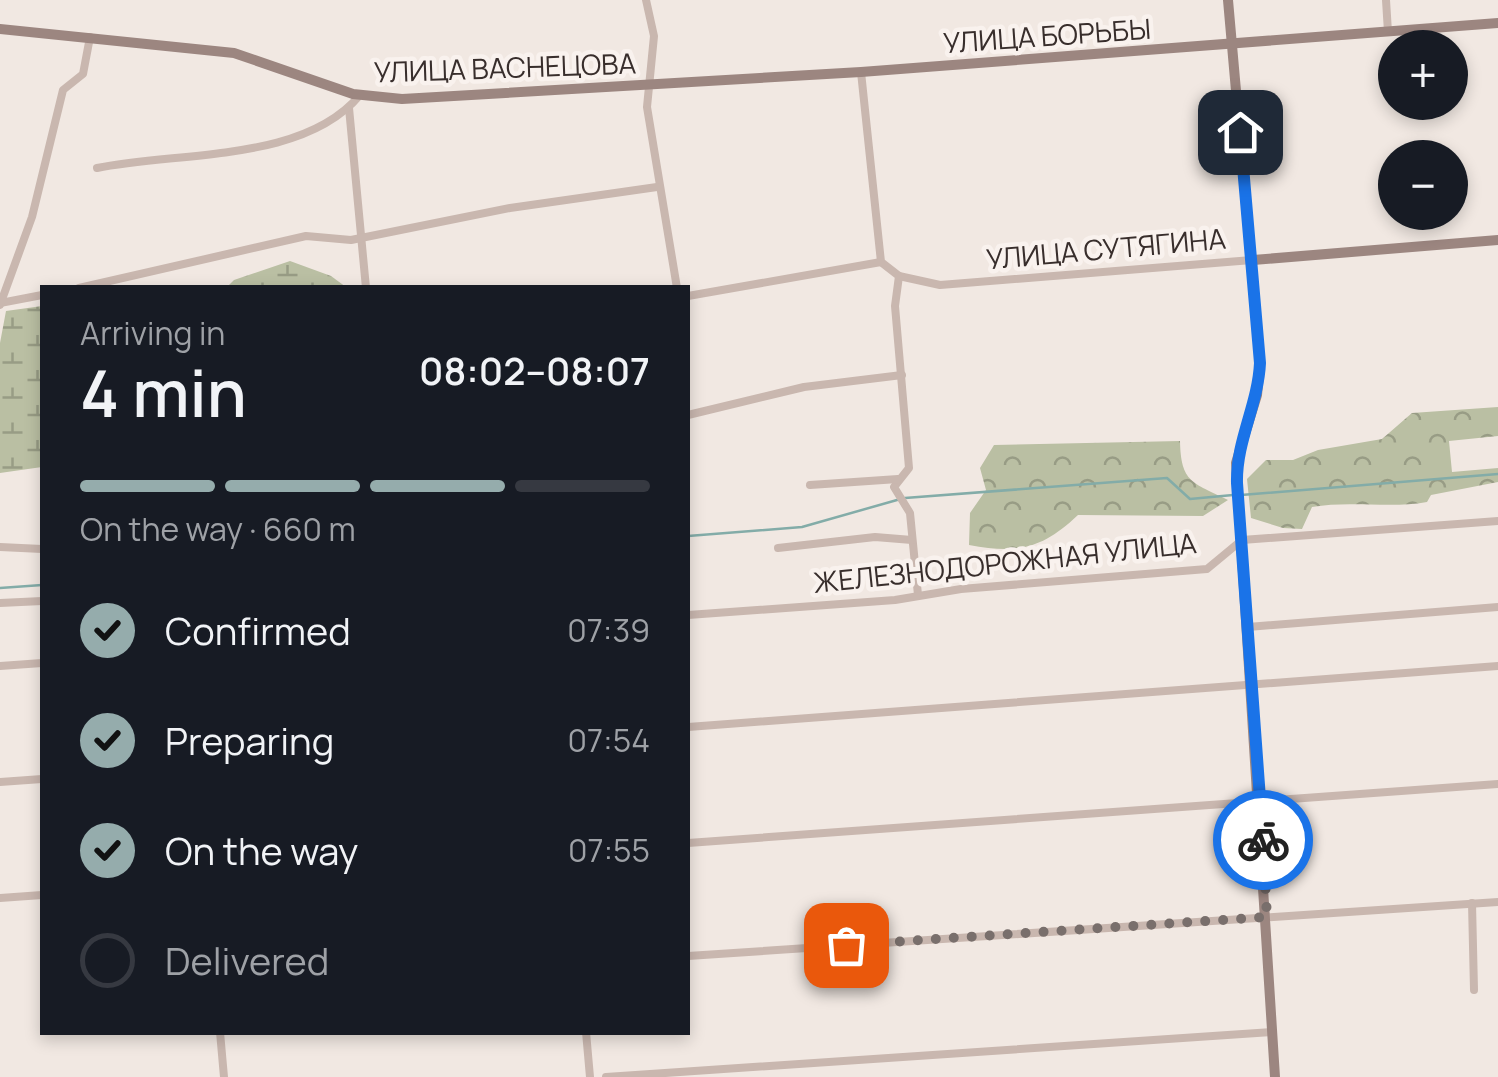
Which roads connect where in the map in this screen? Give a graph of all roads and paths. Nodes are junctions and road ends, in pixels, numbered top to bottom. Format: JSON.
{"nodes":[{"id":1,"x":646,"y":0,"type":"edge"},
{"id":2,"x":1228,"y":0,"type":"edge"},
{"id":3,"x":1386,"y":0,"type":"edge"},
{"id":4,"x":1498,"y":23,"type":"edge"},
{"id":5,"x":0,"y":29,"type":"edge"},
{"id":6,"x":1388,"y":30,"type":"edge"},
{"id":7,"x":1412,"y":30,"type":"edge"},
{"id":8,"x":1378,"y":33,"type":"edge"},
{"id":9,"x":90,"y":37,"type":"junction"},
{"id":10,"x":1231,"y":44,"type":"junction"},
{"id":11,"x":861,"y":72,"type":"junction"},
{"id":12,"x":656,"y":86,"type":"junction"},
{"id":13,"x":360,"y":95,"type":"junction"},
{"id":14,"x":349,"y":108,"type":"junction"},
{"id":15,"x":98,"y":168,"type":"dead end"},
{"id":16,"x":657,"y":188,"type":"junction"},
{"id":17,"x":362,"y":238,"type":"junction"},
{"id":18,"x":1498,"y":240,"type":"edge"},
{"id":19,"x":1253,"y":260,"type":"junction"},
{"id":20,"x":881,"y":262,"type":"junction"},
{"id":21,"x":898,"y":276,"type":"junction"},
{"id":22,"x":96,"y":285,"type":"edge"},
{"id":23,"x":366,"y":285,"type":"edge"},
{"id":24,"x":675,"y":285,"type":"edge"},
{"id":25,"x":40,"y":295,"type":"edge"},
{"id":26,"x":690,"y":296,"type":"edge"},
{"id":27,"x":0,"y":303,"type":"edge"},
{"id":28,"x":902,"y":376,"type":"junction"},
{"id":29,"x":690,"y":415,"type":"edge"},
{"id":30,"x":898,"y":480,"type":"junction"},
{"id":31,"x":810,"y":485,"type":"dead end"},
{"id":32,"x":1498,"y":521,"type":"edge"},
{"id":33,"x":912,"y":540,"type":"junction"},
{"id":34,"x":1242,"y":540,"type":"junction"},
{"id":35,"x":0,"y":547,"type":"edge"},
{"id":36,"x":778,"y":548,"type":"dead end"},
{"id":37,"x":40,"y":549,"type":"edge"},
{"id":38,"x":918,"y":595,"type":"junction"},
{"id":39,"x":40,"y":601,"type":"edge"},
{"id":40,"x":0,"y":603,"type":"edge"},
{"id":41,"x":1498,"y":607,"type":"edge"},
{"id":42,"x":690,"y":614,"type":"edge"},
{"id":43,"x":1248,"y":627,"type":"junction"},
{"id":44,"x":40,"y":663,"type":"edge"},
{"id":45,"x":0,"y":666,"type":"edge"},
{"id":46,"x":1498,"y":666,"type":"edge"},
{"id":47,"x":1252,"y":686,"type":"junction"},
{"id":48,"x":690,"y":727,"type":"edge"},
{"id":49,"x":40,"y":778,"type":"edge"},
{"id":50,"x":0,"y":782,"type":"edge"},
{"id":51,"x":1498,"y":784,"type":"edge"},
{"id":52,"x":1260,"y":801,"type":"junction"},
{"id":53,"x":690,"y":843,"type":"edge"},
{"id":54,"x":40,"y":896,"type":"edge"},
{"id":55,"x":0,"y":898,"type":"edge"},
{"id":56,"x":1498,"y":902,"type":"edge"},
{"id":57,"x":1472,"y":903,"type":"junction"},
{"id":58,"x":1267,"y":917,"type":"junction"},
{"id":59,"x":690,"y":956,"type":"edge"},
{"id":60,"x":1474,"y":990,"type":"dead end"},
{"id":61,"x":1273,"y":1032,"type":"junction"},
{"id":62,"x":220,"y":1035,"type":"edge"},
{"id":63,"x":586,"y":1035,"type":"edge"},
{"id":64,"x":224,"y":1077,"type":"edge"},
{"id":65,"x":590,"y":1077,"type":"edge"},
{"id":66,"x":606,"y":1077,"type":"edge"},
{"id":67,"x":1275,"y":1077,"type":"edge"}],
"edges":[{"from":1,"to":12,"type":"street"},
{"from":2,"to":10,"type":"street"},
{"from":3,"to":6,"type":"street"},
{"from":4,"to":7,"type":"street","name":"УЛИЦА БОРЬБЫ"},
{"from":5,"to":9,"type":"street","name":"УЛИЦА ВАСНЕЦОВА"},
{"from":8,"to":10,"type":"street","name":"УЛИЦА БОРЬБЫ"},
{"from":9,"to":13,"type":"street","name":"УЛИЦА ВАСНЕЦОВА"},
{"from":9,"to":27,"type":"street"},
{"from":10,"to":11,"type":"street","name":"УЛИЦА БОРЬБЫ"},
{"from":10,"to":19,"type":"street"},
{"from":11,"to":12,"type":"street","name":"УЛИЦА БОРЬБЫ"},
{"from":11,"to":20,"type":"street"},
{"from":12,"to":13,"type":"street","name":"УЛИЦА ВАСНЕЦОВА"},
{"from":12,"to":16,"type":"street"},
{"from":13,"to":14,"type":"street"},
{"from":14,"to":15,"type":"street"},
{"from":14,"to":17,"type":"street"},
{"from":16,"to":17,"type":"street"},
{"from":16,"to":24,"type":"street"},
{"from":17,"to":22,"type":"street"},
{"from":17,"to":23,"type":"street"},
{"from":18,"to":19,"type":"street","name":"УЛИЦА СУТЯГИНА"},
{"from":19,"to":21,"type":"street","name":"УЛИЦА СУТЯГИНА"},
{"from":19,"to":34,"type":"street"},
{"from":20,"to":21,"type":"street"},
{"from":20,"to":26,"type":"street"},
{"from":21,"to":28,"type":"street"},
{"from":25,"to":27,"type":"street"},
{"from":28,"to":29,"type":"street"},
{"from":28,"to":30,"type":"street"},
{"from":30,"to":31,"type":"street"},
{"from":30,"to":33,"type":"street"},
{"from":32,"to":34,"type":"street"},
{"from":33,"to":36,"type":"street"},
{"from":33,"to":38,"type":"street"},
{"from":34,"to":38,"type":"street","name":"ЖЕЛЕЗНОДОРОЖНАЯ УЛИЦА"},
{"from":34,"to":43,"type":"street"},
{"from":35,"to":37,"type":"street"},
{"from":38,"to":42,"type":"street","name":"ЖЕЛЕЗНОДОРОЖНАЯ УЛИЦА"},
{"from":39,"to":40,"type":"street"},
{"from":41,"to":43,"type":"street"},
{"from":43,"to":47,"type":"street"},
{"from":44,"to":45,"type":"street"},
{"from":46,"to":47,"type":"street"},
{"from":47,"to":48,"type":"street"},
{"from":47,"to":52,"type":"street"},
{"from":49,"to":50,"type":"street"},
{"from":51,"to":52,"type":"street"},
{"from":52,"to":53,"type":"street"},
{"from":52,"to":58,"type":"street"},
{"from":54,"to":55,"type":"street"},
{"from":56,"to":57,"type":"street"},
{"from":57,"to":58,"type":"street"},
{"from":57,"to":60,"type":"street"},
{"from":58,"to":59,"type":"street"},
{"from":58,"to":61,"type":"street"},
{"from":61,"to":66,"type":"street"},
{"from":61,"to":67,"type":"street"},
{"from":62,"to":64,"type":"street"},
{"from":63,"to":65,"type":"street"}]}
